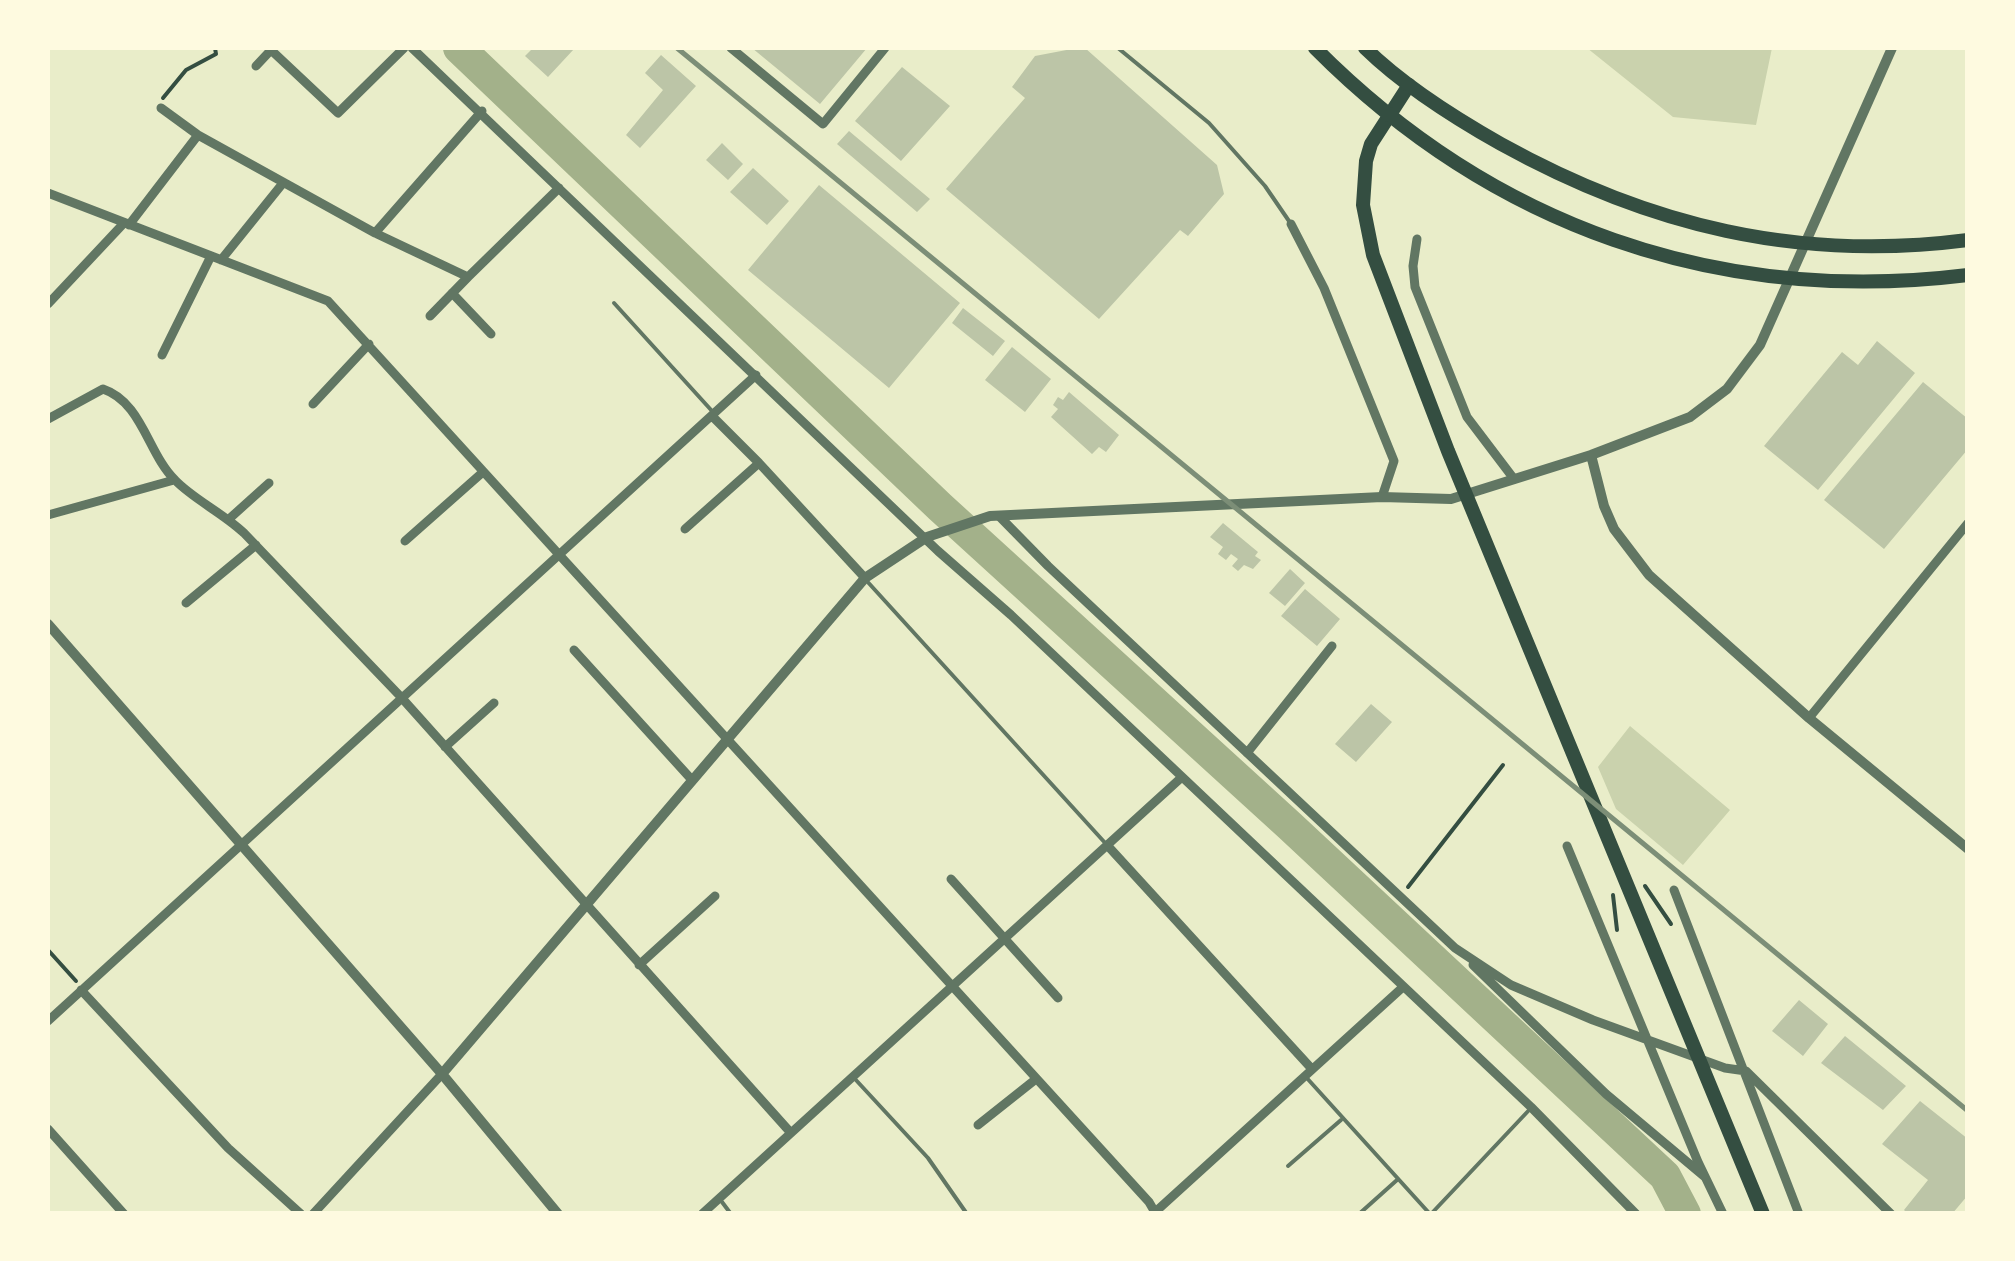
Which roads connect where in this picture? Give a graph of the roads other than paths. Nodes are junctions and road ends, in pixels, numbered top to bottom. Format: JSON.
{"nodes":[{"id":1,"x":404,"y":48,"type":"edge"},
{"id":2,"x":412,"y":48,"type":"edge"},
{"id":3,"x":731,"y":48,"type":"edge"},
{"id":4,"x":885,"y":48,"type":"edge"},
{"id":5,"x":1118,"y":48,"type":"edge"},
{"id":6,"x":1315,"y":48,"type":"edge"},
{"id":7,"x":1365,"y":48,"type":"edge"},
{"id":8,"x":1892,"y":48,"type":"edge"},
{"id":9,"x":256,"y":66,"type":"dead end"},
{"id":10,"x":1408,"y":85,"type":"junction"},
{"id":11,"x":161,"y":108,"type":"road end"},
{"id":12,"x":482,"y":111,"type":"junction"},
{"id":13,"x":1389,"y":116,"type":"junction"},
{"id":14,"x":198,"y":135,"type":"junction"},
{"id":15,"x":283,"y":183,"type":"junction"},
{"id":16,"x":558,"y":188,"type":"junction"},
{"id":17,"x":48,"y":192,"type":"edge"},
{"id":18,"x":126,"y":224,"type":"junction"},
{"id":19,"x":1291,"y":224,"type":"joint"},
{"id":20,"x":376,"y":233,"type":"junction"},
{"id":21,"x":1417,"y":240,"type":"dead end"},
{"id":22,"x":1968,"y":240,"type":"edge"},
{"id":23,"x":1806,"y":244,"type":"junction"},
{"id":24,"x":216,"y":258,"type":"junction"},
{"id":25,"x":1968,"y":275,"type":"edge"},
{"id":26,"x":468,"y":277,"type":"junction"},
{"id":27,"x":1790,"y":280,"type":"junction"},
{"id":28,"x":452,"y":293,"type":"junction"},
{"id":29,"x":614,"y":303,"type":"dead end"},
{"id":30,"x":48,"y":304,"type":"edge"},
{"id":31,"x":430,"y":316,"type":"dead end"},
{"id":32,"x":491,"y":334,"type":"dead end"},
{"id":33,"x":370,"y":344,"type":"junction"},
{"id":34,"x":162,"y":355,"type":"dead end"},
{"id":35,"x":756,"y":375,"type":"junction"},
{"id":36,"x":313,"y":404,"type":"dead end"},
{"id":37,"x":713,"y":415,"type":"junction"},
{"id":38,"x":48,"y":419,"type":"edge"},
{"id":39,"x":1591,"y":456,"type":"junction"},
{"id":40,"x":759,"y":463,"type":"junction"},
{"id":41,"x":483,"y":472,"type":"junction"},
{"id":42,"x":1514,"y":479,"type":"junction"},
{"id":43,"x":174,"y":480,"type":"junction"},
{"id":44,"x":269,"y":483,"type":"dead end"},
{"id":45,"x":1382,"y":497,"type":"junction"},
{"id":46,"x":48,"y":516,"type":"edge"},
{"id":47,"x":995,"y":516,"type":"junction"},
{"id":48,"x":229,"y":519,"type":"junction"},
{"id":49,"x":1968,"y":523,"type":"edge"},
{"id":50,"x":685,"y":528,"type":"dead end"},
{"id":51,"x":930,"y":536,"type":"junction"},
{"id":52,"x":405,"y":541,"type":"dead end"},
{"id":53,"x":256,"y":546,"type":"junction"},
{"id":54,"x":558,"y":556,"type":"junction"},
{"id":55,"x":865,"y":578,"type":"junction"},
{"id":56,"x":186,"y":602,"type":"dead end"},
{"id":57,"x":48,"y":624,"type":"edge"},
{"id":58,"x":1332,"y":646,"type":"dead end"},
{"id":59,"x":574,"y":650,"type":"dead end"},
{"id":60,"x":400,"y":696,"type":"junction"},
{"id":61,"x":494,"y":702,"type":"dead end"},
{"id":62,"x":1809,"y":718,"type":"junction"},
{"id":63,"x":728,"y":738,"type":"junction"},
{"id":64,"x":446,"y":747,"type":"junction"},
{"id":65,"x":1246,"y":753,"type":"junction"},
{"id":66,"x":1182,"y":777,"type":"junction"},
{"id":67,"x":692,"y":780,"type":"junction"},
{"id":68,"x":240,"y":844,"type":"junction"},
{"id":69,"x":1108,"y":844,"type":"junction"},
{"id":70,"x":1567,"y":846,"type":"dead end"},
{"id":71,"x":1968,"y":849,"type":"edge"},
{"id":72,"x":951,"y":879,"type":"dead end"},
{"id":73,"x":1674,"y":890,"type":"dead end"},
{"id":74,"x":715,"y":896,"type":"dead end"},
{"id":75,"x":584,"y":905,"type":"junction"},
{"id":76,"x":1004,"y":939,"type":"junction"},
{"id":77,"x":1455,"y":948,"type":"junction"},
{"id":78,"x":639,"y":965,"type":"junction"},
{"id":79,"x":952,"y":986,"type":"junction"},
{"id":80,"x":1403,"y":987,"type":"junction"},
{"id":81,"x":82,"y":989,"type":"junction"},
{"id":82,"x":1058,"y":998,"type":"dead end"},
{"id":83,"x":48,"y":1021,"type":"edge"},
{"id":84,"x":1650,"y":1042,"type":"junction"},
{"id":85,"x":1746,"y":1071,"type":"junction"},
{"id":86,"x":1308,"y":1072,"type":"junction"},
{"id":87,"x":442,"y":1074,"type":"junction"},
{"id":88,"x":852,"y":1075,"type":"junction"},
{"id":89,"x":1036,"y":1078,"type":"junction"},
{"id":90,"x":1532,"y":1107,"type":"junction"},
{"id":91,"x":1342,"y":1118,"type":"junction"},
{"id":92,"x":978,"y":1125,"type":"dead end"},
{"id":93,"x":48,"y":1129,"type":"edge"},
{"id":94,"x":791,"y":1134,"type":"junction"},
{"id":95,"x":1288,"y":1166,"type":"dead end"},
{"id":96,"x":1398,"y":1179,"type":"junction"},
{"id":97,"x":1707,"y":1179,"type":"junction"},
{"id":98,"x":719,"y":1198,"type":"junction"},
{"id":99,"x":1155,"y":1213,"type":"edge"},
{"id":100,"x":124,"y":1214,"type":"edge"},
{"id":101,"x":301,"y":1214,"type":"edge"},
{"id":102,"x":313,"y":1214,"type":"edge"},
{"id":103,"x":558,"y":1214,"type":"edge"},
{"id":104,"x":702,"y":1214,"type":"edge"},
{"id":105,"x":731,"y":1214,"type":"edge"},
{"id":106,"x":967,"y":1214,"type":"edge"},
{"id":107,"x":1359,"y":1214,"type":"edge"},
{"id":108,"x":1431,"y":1214,"type":"edge"},
{"id":109,"x":1636,"y":1214,"type":"edge"},
{"id":110,"x":1723,"y":1214,"type":"edge"},
{"id":111,"x":1762,"y":1214,"type":"edge"},
{"id":112,"x":1799,"y":1214,"type":"edge"},
{"id":113,"x":1892,"y":1214,"type":"edge"}],
"edges":[{"from":1,"to":9,"type":"street"},
{"from":2,"to":12,"type":"street"},
{"from":3,"to":4,"type":"street"},
{"from":5,"to":19,"type":"lane"},
{"from":6,"to":13,"type":"main road"},
{"from":7,"to":10,"type":"main road"},
{"from":8,"to":23,"type":"street"},
{"from":10,"to":13,"type":"main road"},
{"from":10,"to":23,"type":"main road"},
{"from":11,"to":14,"type":"street"},
{"from":12,"to":16,"type":"street"},
{"from":12,"to":20,"type":"street"},
{"from":13,"to":27,"type":"main road"},
{"from":13,"to":111,"type":"main road"},
{"from":14,"to":15,"type":"street"},
{"from":14,"to":18,"type":"street"},
{"from":15,"to":20,"type":"street"},
{"from":15,"to":24,"type":"street"},
{"from":16,"to":26,"type":"street"},
{"from":16,"to":35,"type":"street"},
{"from":17,"to":18,"type":"street"},
{"from":18,"to":24,"type":"street"},
{"from":18,"to":30,"type":"street"},
{"from":19,"to":45,"type":"street"},
{"from":20,"to":26,"type":"street"},
{"from":21,"to":42,"type":"street"},
{"from":22,"to":23,"type":"main road"},
{"from":23,"to":27,"type":"street"},
{"from":24,"to":33,"type":"street"},
{"from":24,"to":34,"type":"street"},
{"from":25,"to":27,"type":"main road"},
{"from":26,"to":28,"type":"street"},
{"from":27,"to":39,"type":"street"},
{"from":28,"to":31,"type":"street"},
{"from":28,"to":32,"type":"street"},
{"from":29,"to":37,"type":"lane"},
{"from":33,"to":36,"type":"street"},
{"from":33,"to":41,"type":"street"},
{"from":35,"to":37,"type":"street"},
{"from":35,"to":51,"type":"street"},
{"from":37,"to":40,"type":"street"},
{"from":37,"to":54,"type":"street"},
{"from":38,"to":43,"type":"street"},
{"from":39,"to":42,"type":"street"},
{"from":39,"to":62,"type":"street"},
{"from":40,"to":50,"type":"street"},
{"from":40,"to":55,"type":"street"},
{"from":41,"to":52,"type":"street"},
{"from":41,"to":54,"type":"street"},
{"from":42,"to":45,"type":"street"},
{"from":43,"to":46,"type":"street"},
{"from":43,"to":48,"type":"street"},
{"from":44,"to":48,"type":"street"},
{"from":45,"to":47,"type":"street"},
{"from":47,"to":51,"type":"street"},
{"from":47,"to":65,"type":"street"},
{"from":48,"to":53,"type":"street"},
{"from":49,"to":62,"type":"street"},
{"from":51,"to":55,"type":"street"},
{"from":51,"to":66,"type":"street"},
{"from":53,"to":56,"type":"street"},
{"from":53,"to":60,"type":"street"},
{"from":54,"to":60,"type":"street"},
{"from":54,"to":63,"type":"street"},
{"from":55,"to":63,"type":"street"},
{"from":55,"to":69,"type":"lane"},
{"from":57,"to":68,"type":"street"},
{"from":58,"to":65,"type":"street"},
{"from":59,"to":67,"type":"street"},
{"from":60,"to":64,"type":"street"},
{"from":60,"to":68,"type":"street"},
{"from":61,"to":64,"type":"street"},
{"from":62,"to":71,"type":"street"},
{"from":63,"to":67,"type":"street"},
{"from":63,"to":79,"type":"street"},
{"from":64,"to":75,"type":"street"},
{"from":65,"to":77,"type":"street"},
{"from":66,"to":69,"type":"street"},
{"from":66,"to":80,"type":"street"},
{"from":67,"to":75,"type":"street"},
{"from":68,"to":81,"type":"street"},
{"from":68,"to":87,"type":"street"},
{"from":69,"to":76,"type":"street"},
{"from":69,"to":86,"type":"street"},
{"from":70,"to":84,"type":"street"},
{"from":72,"to":76,"type":"street"},
{"from":73,"to":85,"type":"street"},
{"from":74,"to":78,"type":"street"},
{"from":75,"to":78,"type":"street"},
{"from":75,"to":87,"type":"street"},
{"from":76,"to":79,"type":"street"},
{"from":76,"to":82,"type":"street"},
{"from":77,"to":84,"type":"street"},
{"from":77,"to":97,"type":"street"},
{"from":78,"to":94,"type":"street"},
{"from":79,"to":88,"type":"street"},
{"from":79,"to":89,"type":"street"},
{"from":80,"to":86,"type":"street"},
{"from":80,"to":90,"type":"street"},
{"from":81,"to":83,"type":"street"},
{"from":81,"to":101,"type":"street"},
{"from":84,"to":85,"type":"street"},
{"from":84,"to":97,"type":"street"},
{"from":85,"to":112,"type":"street"},
{"from":85,"to":113,"type":"street"},
{"from":86,"to":91,"type":"lane"},
{"from":86,"to":99,"type":"street"},
{"from":87,"to":102,"type":"street"},
{"from":87,"to":103,"type":"street"},
{"from":88,"to":94,"type":"street"},
{"from":88,"to":106,"type":"lane"},
{"from":89,"to":92,"type":"street"},
{"from":89,"to":99,"type":"street"},
{"from":90,"to":108,"type":"lane"},
{"from":90,"to":109,"type":"street"},
{"from":91,"to":95,"type":"lane"},
{"from":91,"to":96,"type":"lane"},
{"from":93,"to":100,"type":"street"},
{"from":94,"to":98,"type":"street"},
{"from":96,"to":107,"type":"lane"},
{"from":96,"to":108,"type":"lane"},
{"from":97,"to":110,"type":"street"},
{"from":98,"to":104,"type":"street"},
{"from":98,"to":105,"type":"lane"}]}
